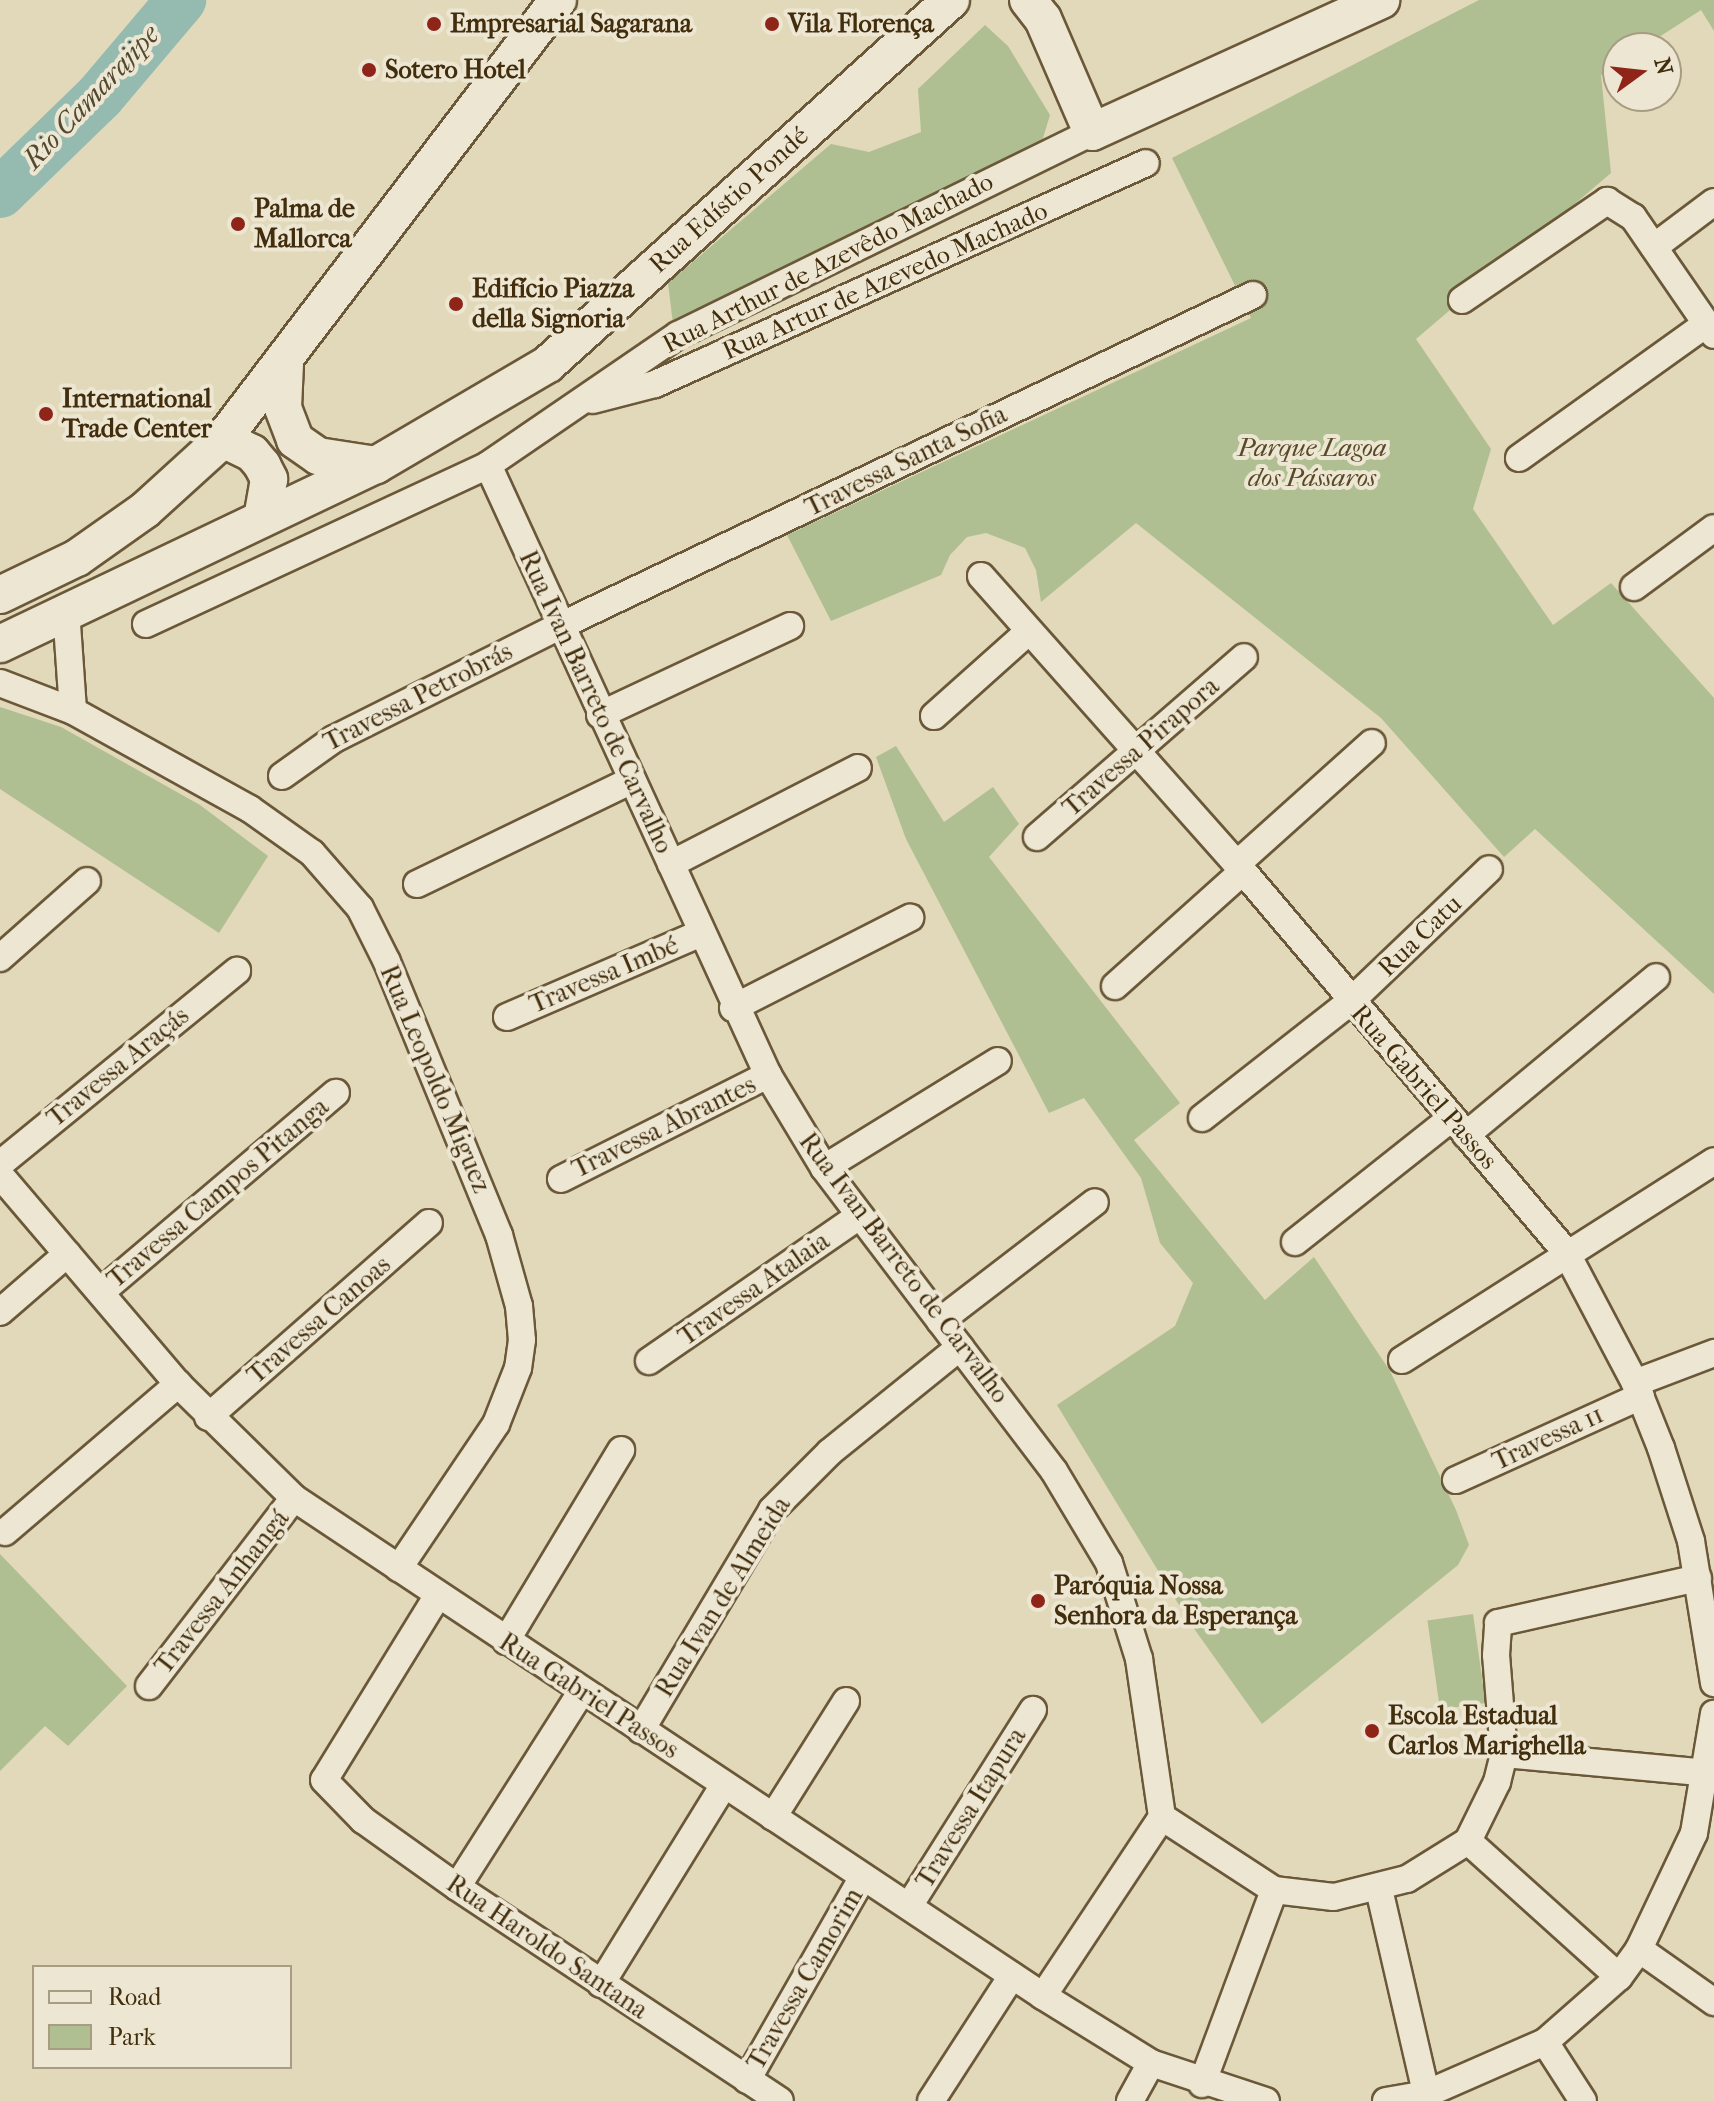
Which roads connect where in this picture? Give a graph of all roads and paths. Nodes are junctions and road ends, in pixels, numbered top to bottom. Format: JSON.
{"nodes":[{"id":1,"x":558,"y":0,"type":"edge"},
{"id":2,"x":951,"y":0,"type":"edge"},
{"id":3,"x":1381,"y":0,"type":"edge"},
{"id":4,"x":1037,"y":6,"type":"edge"},
{"id":5,"x":1092,"y":132,"type":"junction"},
{"id":6,"x":1146,"y":163,"type":"dead end"},
{"id":7,"x":1714,"y":202,"type":"edge"},
{"id":8,"x":1654,"y":247,"type":"junction"},
{"id":9,"x":1253,"y":295,"type":"dead end"},
{"id":10,"x":1462,"y":300,"type":"dead end"},
{"id":11,"x":1710,"y":329,"type":"edge"},
{"id":12,"x":285,"y":364,"type":"junction"},
{"id":13,"x":574,"y":405,"type":"junction"},
{"id":14,"x":223,"y":439,"type":"junction"},
{"id":15,"x":1519,"y":458,"type":"dead end"},
{"id":16,"x":376,"y":465,"type":"junction"},
{"id":17,"x":488,"y":465,"type":"junction"},
{"id":18,"x":262,"y":518,"type":"junction"},
{"id":19,"x":1714,"y":528,"type":"edge"},
{"id":20,"x":981,"y":576,"type":"dead end"},
{"id":21,"x":1634,"y":587,"type":"dead end"},
{"id":22,"x":0,"y":595,"type":"edge"},
{"id":23,"x":66,"y":610,"type":"junction"},
{"id":24,"x":146,"y":624,"type":"dead end"},
{"id":25,"x":560,"y":626,"type":"junction"},
{"id":26,"x":790,"y":626,"type":"dead end"},
{"id":27,"x":1029,"y":631,"type":"junction"},
{"id":28,"x":0,"y":644,"type":"edge"},
{"id":29,"x":1244,"y":657,"type":"dead end"},
{"id":30,"x":0,"y":683,"type":"edge"},
{"id":31,"x":73,"y":711,"type":"junction"},
{"id":32,"x":600,"y":715,"type":"junction"},
{"id":33,"x":934,"y":716,"type":"dead end"},
{"id":34,"x":1372,"y":743,"type":"dead end"},
{"id":35,"x":1136,"y":751,"type":"junction"},
{"id":36,"x":858,"y":768,"type":"dead end"},
{"id":37,"x":282,"y":776,"type":"dead end"},
{"id":38,"x":632,"y":780,"type":"junction"},
{"id":39,"x":1037,"y":837,"type":"dead end"},
{"id":40,"x":671,"y":864,"type":"junction"},
{"id":41,"x":1240,"y":867,"type":"junction"},
{"id":42,"x":1489,"y":869,"type":"dead end"},
{"id":43,"x":87,"y":881,"type":"dead end"},
{"id":44,"x":417,"y":884,"type":"dead end"},
{"id":45,"x":910,"y":918,"type":"dead end"},
{"id":46,"x":701,"y":933,"type":"junction"},
{"id":47,"x":0,"y":958,"type":"edge"},
{"id":48,"x":237,"y":971,"type":"dead end"},
{"id":49,"x":1656,"y":977,"type":"dead end"},
{"id":50,"x":1115,"y":986,"type":"dead end"},
{"id":51,"x":1350,"y":1002,"type":"junction"},
{"id":52,"x":733,"y":1008,"type":"junction"},
{"id":53,"x":507,"y":1017,"type":"dead end"},
{"id":54,"x":998,"y":1061,"type":"dead end"},
{"id":55,"x":768,"y":1075,"type":"junction"},
{"id":56,"x":336,"y":1093,"type":"dead end"},
{"id":57,"x":1202,"y":1118,"type":"dead end"},
{"id":58,"x":1458,"y":1127,"type":"junction"},
{"id":59,"x":1714,"y":1161,"type":"edge"},
{"id":60,"x":0,"y":1164,"type":"edge"},
{"id":61,"x":824,"y":1168,"type":"junction"},
{"id":62,"x":0,"y":1175,"type":"edge"},
{"id":63,"x":561,"y":1179,"type":"dead end"},
{"id":64,"x":1095,"y":1202,"type":"dead end"},
{"id":65,"x":859,"y":1216,"type":"junction"},
{"id":66,"x":429,"y":1223,"type":"dead end"},
{"id":67,"x":1295,"y":1242,"type":"dead end"},
{"id":68,"x":1566,"y":1252,"type":"junction"},
{"id":69,"x":67,"y":1254,"type":"junction"},
{"id":70,"x":101,"y":1292,"type":"junction"},
{"id":71,"x":0,"y":1312,"type":"edge"},
{"id":72,"x":940,"y":1321,"type":"junction"},
{"id":73,"x":960,"y":1347,"type":"junction"},
{"id":74,"x":1714,"y":1353,"type":"edge"},
{"id":75,"x":1402,"y":1360,"type":"dead end"},
{"id":76,"x":649,"y":1361,"type":"dead end"},
{"id":77,"x":178,"y":1384,"type":"junction"},
{"id":78,"x":1638,"y":1389,"type":"junction"},
{"id":79,"x":208,"y":1417,"type":"junction"},
{"id":80,"x":621,"y":1450,"type":"dead end"},
{"id":81,"x":1456,"y":1480,"type":"dead end"},
{"id":82,"x":294,"y":1498,"type":"junction"},
{"id":83,"x":5,"y":1532,"type":"dead end"},
{"id":84,"x":1703,"y":1542,"type":"edge"},
{"id":85,"x":399,"y":1568,"type":"junction"},
{"id":86,"x":1698,"y":1578,"type":"junction"},
{"id":87,"x":438,"y":1595,"type":"junction"},
{"id":88,"x":506,"y":1641,"type":"junction"},
{"id":89,"x":1714,"y":1683,"type":"edge"},
{"id":90,"x":149,"y":1686,"type":"dead end"},
{"id":91,"x":582,"y":1691,"type":"junction"},
{"id":92,"x":846,"y":1701,"type":"dead end"},
{"id":93,"x":1033,"y":1710,"type":"dead end"},
{"id":94,"x":1714,"y":1714,"type":"edge"},
{"id":95,"x":641,"y":1730,"type":"junction"},
{"id":96,"x":1504,"y":1754,"type":"junction"},
{"id":97,"x":1708,"y":1773,"type":"junction"},
{"id":98,"x":724,"y":1785,"type":"junction"},
{"id":99,"x":773,"y":1817,"type":"junction"},
{"id":100,"x":1162,"y":1817,"type":"junction"},
{"id":101,"x":1704,"y":1837,"type":"edge"},
{"id":102,"x":1468,"y":1841,"type":"junction"},
{"id":103,"x":863,"y":1877,"type":"junction"},
{"id":104,"x":457,"y":1887,"type":"junction"},
{"id":105,"x":1379,"y":1889,"type":"junction"},
{"id":106,"x":1274,"y":1890,"type":"junction"},
{"id":107,"x":909,"y":1906,"type":"junction"},
{"id":108,"x":1639,"y":1949,"type":"junction"},
{"id":109,"x":1012,"y":1976,"type":"junction"},
{"id":110,"x":1619,"y":1977,"type":"junction"},
{"id":111,"x":601,"y":1984,"type":"junction"},
{"id":112,"x":1043,"y":1996,"type":"junction"},
{"id":113,"x":1714,"y":2002,"type":"edge"},
{"id":114,"x":1545,"y":2042,"type":"junction"},
{"id":115,"x":1151,"y":2063,"type":"junction"},
{"id":116,"x":747,"y":2080,"type":"junction"},
{"id":117,"x":1202,"y":2084,"type":"junction"},
{"id":118,"x":1427,"y":2097,"type":"edge"},
{"id":119,"x":780,"y":2101,"type":"edge"},
{"id":120,"x":931,"y":2101,"type":"edge"},
{"id":121,"x":1130,"y":2101,"type":"edge"},
{"id":122,"x":1266,"y":2101,"type":"edge"},
{"id":123,"x":1386,"y":2101,"type":"edge"},
{"id":124,"x":1583,"y":2101,"type":"edge"}],
"edges":[{"from":1,"to":12,"type":"street"},
{"from":2,"to":16,"type":"street","name":"Rua Edístio Pondé"},
{"from":3,"to":5,"type":"street","name":"Rua Arthur de Azevêdo Machado"},
{"from":4,"to":5,"type":"street"},
{"from":5,"to":13,"type":"street","name":"Rua Arthur de Azevêdo Machado"},
{"from":6,"to":13,"type":"street","name":"Rua Artur de Azevedo Machado"},
{"from":7,"to":8,"type":"street"},
{"from":8,"to":10,"type":"street"},
{"from":8,"to":11,"type":"street"},
{"from":9,"to":25,"type":"street","name":"Travessa Santa Sofia"},
{"from":11,"to":15,"type":"street"},
{"from":12,"to":14,"type":"street"},
{"from":12,"to":16,"type":"street"},
{"from":13,"to":17,"type":"street","name":"Rua Arthur de Azevêdo Machado"},
{"from":14,"to":18,"type":"street"},
{"from":14,"to":22,"type":"street"},
{"from":16,"to":18,"type":"street"},
{"from":17,"to":24,"type":"street","name":"Rua Arthur de Azevêdo Machado"},
{"from":17,"to":25,"type":"street","name":"Rua Ivan Barreto de Carvalho"},
{"from":18,"to":23,"type":"street"},
{"from":19,"to":21,"type":"street"},
{"from":20,"to":27,"type":"street","name":"Rua Gabriel Passos"},
{"from":23,"to":28,"type":"street"},
{"from":23,"to":31,"type":"street"},
{"from":25,"to":32,"type":"street","name":"Rua Ivan Barreto de Carvalho"},
{"from":25,"to":37,"type":"street","name":"Travessa Petrobrás"},
{"from":26,"to":32,"type":"street"},
{"from":27,"to":33,"type":"street"},
{"from":27,"to":35,"type":"street","name":"Rua Gabriel Passos"},
{"from":29,"to":35,"type":"street","name":"Travessa Pirapora"},
{"from":30,"to":31,"type":"street","name":"Rua Leopoldo Miguez"},
{"from":31,"to":85,"type":"street","name":"Rua Leopoldo Miguez"},
{"from":32,"to":38,"type":"street","name":"Rua Ivan Barreto de Carvalho"},
{"from":34,"to":41,"type":"street"},
{"from":35,"to":39,"type":"street","name":"Travessa Pirapora"},
{"from":35,"to":41,"type":"street","name":"Rua Gabriel Passos"},
{"from":36,"to":40,"type":"street"},
{"from":38,"to":40,"type":"street","name":"Rua Ivan Barreto de Carvalho"},
{"from":38,"to":44,"type":"street"},
{"from":40,"to":46,"type":"street","name":"Rua Ivan Barreto de Carvalho"},
{"from":41,"to":50,"type":"street"},
{"from":41,"to":51,"type":"street","name":"Rua Gabriel Passos"},
{"from":42,"to":51,"type":"street","name":"Rua Catu"},
{"from":43,"to":47,"type":"street"},
{"from":45,"to":52,"type":"street"},
{"from":46,"to":52,"type":"street","name":"Rua Ivan Barreto de Carvalho"},
{"from":46,"to":53,"type":"street","name":"Travessa Imbé"},
{"from":48,"to":60,"type":"street","name":"Travessa Araçás"},
{"from":49,"to":58,"type":"street"},
{"from":51,"to":57,"type":"street","name":"Rua Catu"},
{"from":51,"to":58,"type":"street","name":"Rua Gabriel Passos"},
{"from":52,"to":55,"type":"street","name":"Rua Ivan Barreto de Carvalho"},
{"from":54,"to":61,"type":"street"},
{"from":55,"to":61,"type":"street","name":"Rua Ivan Barreto de Carvalho"},
{"from":55,"to":63,"type":"street","name":"Travessa Abrantes"},
{"from":56,"to":70,"type":"street","name":"Travessa Campos Pitanga"},
{"from":58,"to":67,"type":"street"},
{"from":58,"to":68,"type":"street","name":"Rua Gabriel Passos"},
{"from":59,"to":68,"type":"street"},
{"from":61,"to":65,"type":"street","name":"Rua Ivan Barreto de Carvalho"},
{"from":62,"to":69,"type":"street","name":"Rua Gabriel Passos"},
{"from":64,"to":72,"type":"street"},
{"from":65,"to":72,"type":"street","name":"Rua Ivan Barreto de Carvalho"},
{"from":65,"to":76,"type":"street","name":"Travessa Atalaia"},
{"from":66,"to":79,"type":"street","name":"Travessa Canoas"},
{"from":68,"to":75,"type":"street"},
{"from":68,"to":78,"type":"street","name":"Rua Gabriel Passos"},
{"from":69,"to":70,"type":"street","name":"Rua Gabriel Passos"},
{"from":69,"to":71,"type":"street"},
{"from":70,"to":77,"type":"street","name":"Rua Gabriel Passos"},
{"from":72,"to":73,"type":"street","name":"Rua Ivan Barreto de Carvalho"},
{"from":73,"to":95,"type":"street","name":"Rua Ivan de Almeida"},
{"from":73,"to":100,"type":"street","name":"Rua Ivan Barreto de Carvalho"},
{"from":74,"to":78,"type":"street","name":"Travessa 11"},
{"from":77,"to":79,"type":"street","name":"Rua Gabriel Passos"},
{"from":77,"to":83,"type":"street"},
{"from":78,"to":81,"type":"street","name":"Travessa 11"},
{"from":78,"to":84,"type":"street","name":"Rua Gabriel Passos"},
{"from":79,"to":82,"type":"street","name":"Rua Gabriel Passos"},
{"from":80,"to":88,"type":"street"},
{"from":82,"to":85,"type":"street","name":"Rua Gabriel Passos"},
{"from":82,"to":90,"type":"street","name":"Travessa Anhangá"},
{"from":84,"to":86,"type":"street","name":"Rua Gabriel Passos"},
{"from":85,"to":87,"type":"street","name":"Rua Gabriel Passos"},
{"from":86,"to":89,"type":"street","name":"Rua Gabriel Passos"},
{"from":86,"to":96,"type":"street"},
{"from":87,"to":88,"type":"street","name":"Rua Gabriel Passos"},
{"from":87,"to":104,"type":"street","name":"Rua Haroldo Santana"},
{"from":88,"to":91,"type":"street","name":"Rua Gabriel Passos"},
{"from":91,"to":95,"type":"street","name":"Rua Gabriel Passos"},
{"from":91,"to":104,"type":"street"},
{"from":92,"to":99,"type":"street"},
{"from":93,"to":107,"type":"street","name":"Travessa Itapura"},
{"from":94,"to":97,"type":"street"},
{"from":95,"to":98,"type":"street","name":"Rua Gabriel Passos"},
{"from":96,"to":97,"type":"street"},
{"from":96,"to":102,"type":"street"},
{"from":97,"to":101,"type":"street"},
{"from":98,"to":99,"type":"street","name":"Rua Gabriel Passos"},
{"from":98,"to":111,"type":"street"},
{"from":99,"to":103,"type":"street","name":"Rua Gabriel Passos"},
{"from":100,"to":106,"type":"street"},
{"from":100,"to":112,"type":"street"},
{"from":101,"to":108,"type":"street"},
{"from":102,"to":105,"type":"street"},
{"from":102,"to":110,"type":"street"},
{"from":103,"to":107,"type":"street","name":"Rua Gabriel Passos"},
{"from":103,"to":116,"type":"street","name":"Travessa Camorim"},
{"from":104,"to":111,"type":"street","name":"Rua Haroldo Santana"},
{"from":105,"to":106,"type":"street"},
{"from":105,"to":118,"type":"street"},
{"from":106,"to":117,"type":"street"},
{"from":107,"to":109,"type":"street","name":"Rua Gabriel Passos"},
{"from":108,"to":110,"type":"street"},
{"from":108,"to":113,"type":"street"},
{"from":109,"to":112,"type":"street","name":"Rua Gabriel Passos"},
{"from":109,"to":120,"type":"street"},
{"from":110,"to":114,"type":"street"},
{"from":111,"to":116,"type":"street","name":"Rua Haroldo Santana"},
{"from":112,"to":115,"type":"street","name":"Rua Gabriel Passos"},
{"from":114,"to":118,"type":"street"},
{"from":114,"to":124,"type":"street"},
{"from":115,"to":117,"type":"street","name":"Rua Gabriel Passos"},
{"from":115,"to":121,"type":"street"},
{"from":116,"to":119,"type":"street","name":"Rua Haroldo Santana"},
{"from":117,"to":122,"type":"street","name":"Rua Gabriel Passos"},
{"from":118,"to":123,"type":"street"}]}
